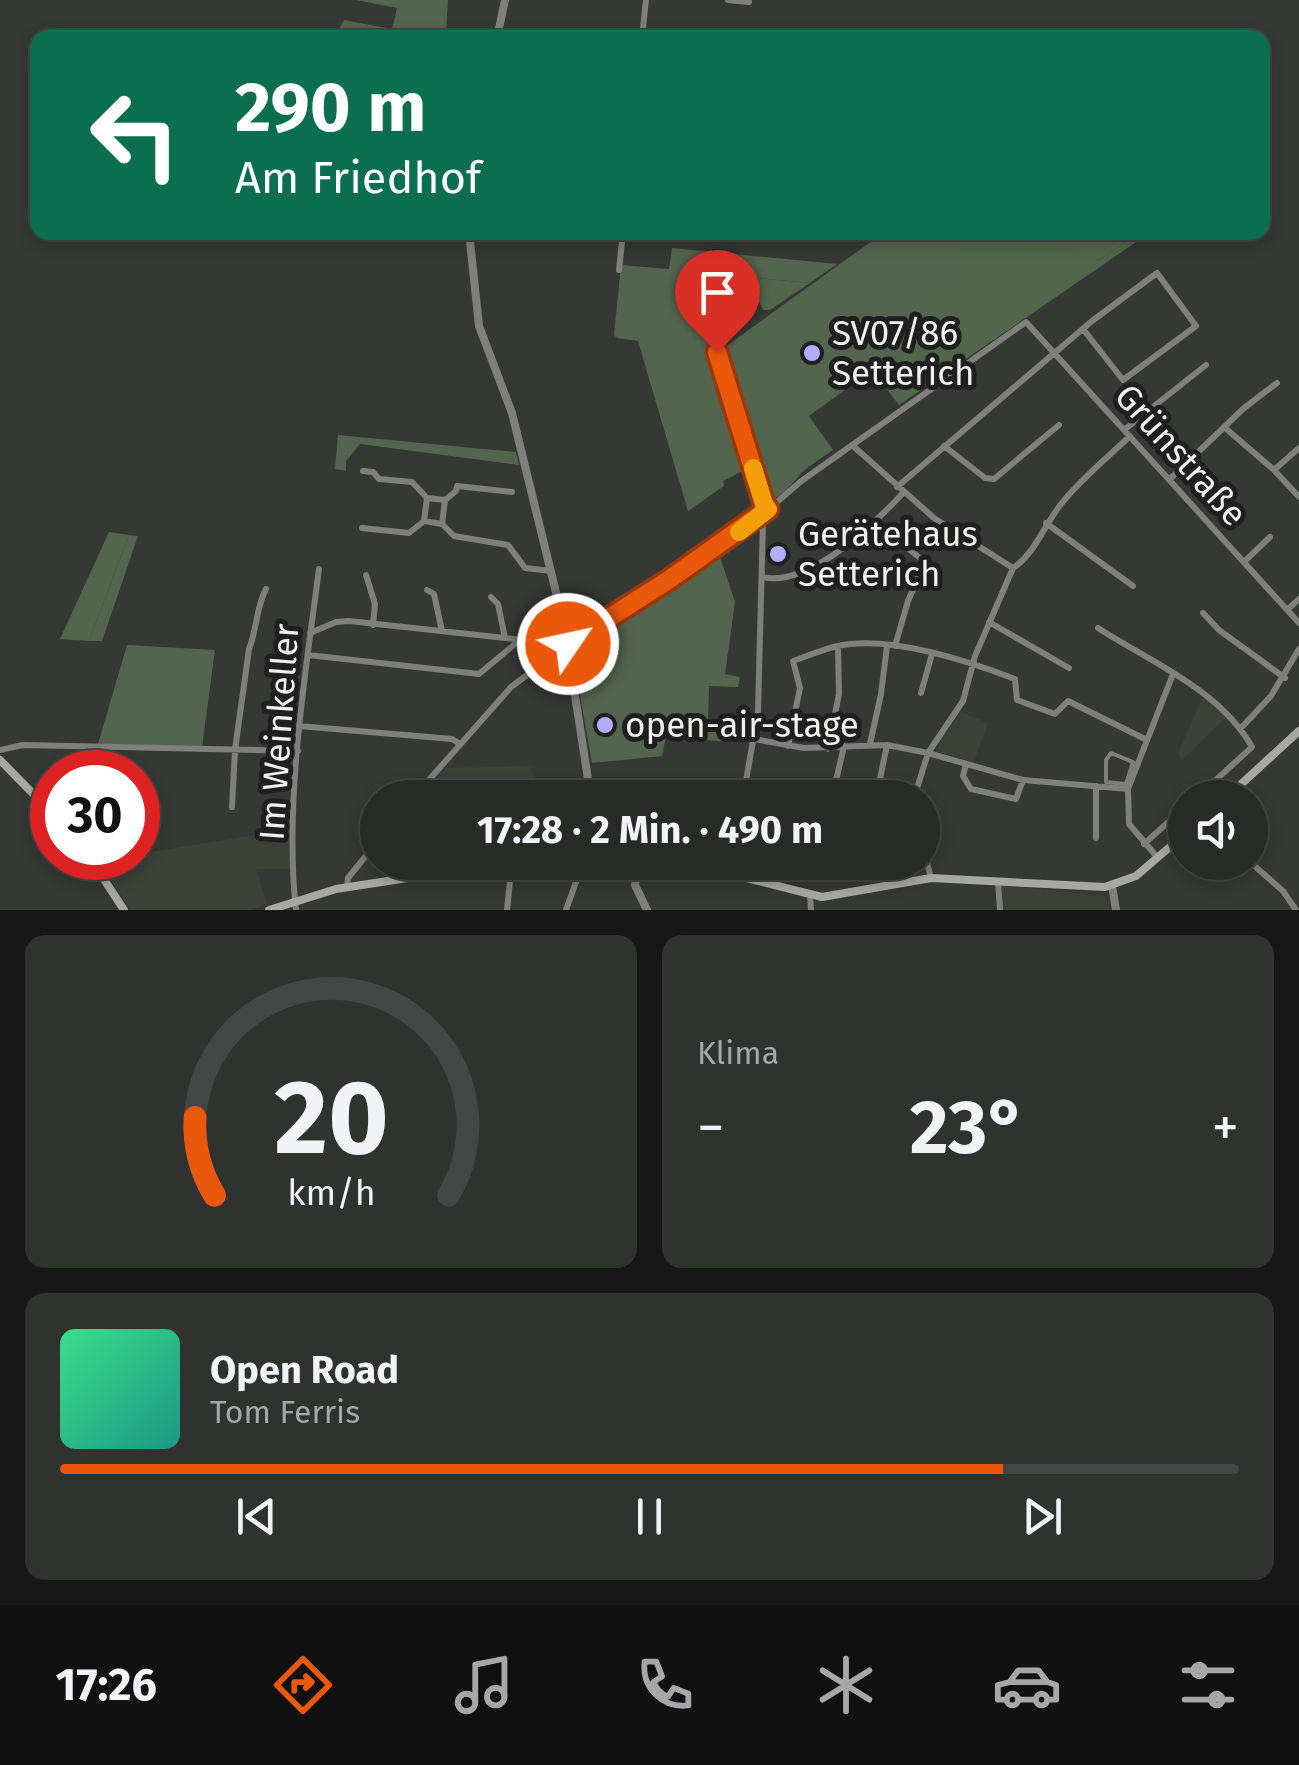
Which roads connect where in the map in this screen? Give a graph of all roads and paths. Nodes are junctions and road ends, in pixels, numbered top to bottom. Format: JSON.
{"nodes":[{"id":1,"x":505,"y":0,"type":"edge"},
{"id":2,"x":646,"y":0,"type":"edge"},
{"id":3,"x":728,"y":0,"type":"edge"},
{"id":4,"x":749,"y":2,"type":"edge"},
{"id":5,"x":499,"y":30,"type":"edge"},
{"id":6,"x":643,"y":30,"type":"edge"},
{"id":7,"x":470,"y":240,"type":"edge"},
{"id":8,"x":622,"y":240,"type":"edge"},
{"id":9,"x":618,"y":270,"type":"dead end"},
{"id":10,"x":1083,"y":328,"type":"junction"},
{"id":11,"x":717,"y":352,"type":"dead end"},
{"id":12,"x":1054,"y":354,"type":"junction"},
{"id":13,"x":1206,"y":365,"type":"dead end"},
{"id":14,"x":1277,"y":383,"type":"dead end"},
{"id":15,"x":1059,"y":425,"type":"dead end"},
{"id":16,"x":1224,"y":426,"type":"junction"},
{"id":17,"x":1127,"y":433,"type":"junction"},
{"id":18,"x":852,"y":444,"type":"junction"},
{"id":19,"x":944,"y":446,"type":"junction"},
{"id":20,"x":1299,"y":448,"type":"edge"},
{"id":21,"x":1274,"y":470,"type":"junction"},
{"id":22,"x":363,"y":471,"type":"dead end"},
{"id":23,"x":1169,"y":480,"type":"junction"},
{"id":24,"x":900,"y":490,"type":"junction"},
{"id":25,"x":512,"y":492,"type":"dead end"},
{"id":26,"x":1299,"y":497,"type":"edge"},
{"id":27,"x":427,"y":498,"type":"junction"},
{"id":28,"x":445,"y":500,"type":"junction"},
{"id":29,"x":768,"y":509,"type":"junction"},
{"id":30,"x":760,"y":517,"type":"junction"},
{"id":31,"x":424,"y":521,"type":"junction"},
{"id":32,"x":875,"y":522,"type":"junction"},
{"id":33,"x":1046,"y":523,"type":"junction"},
{"id":34,"x":442,"y":524,"type":"junction"},
{"id":35,"x":362,"y":528,"type":"dead end"},
{"id":36,"x":1270,"y":537,"type":"dead end"},
{"id":37,"x":1244,"y":562,"type":"junction"},
{"id":38,"x":1014,"y":568,"type":"junction"},
{"id":39,"x":318,"y":569,"type":"dead end"},
{"id":40,"x":550,"y":571,"type":"junction"},
{"id":41,"x":366,"y":576,"type":"dead end"},
{"id":42,"x":762,"y":577,"type":"junction"},
{"id":43,"x":1133,"y":586,"type":"dead end"},
{"id":44,"x":266,"y":589,"type":"dead end"},
{"id":45,"x":428,"y":590,"type":"dead end"},
{"id":46,"x":491,"y":597,"type":"dead end"},
{"id":47,"x":1299,"y":599,"type":"edge"},
{"id":48,"x":1288,"y":610,"type":"junction"},
{"id":49,"x":1203,"y":613,"type":"dead end"},
{"id":50,"x":988,"y":622,"type":"junction"},
{"id":51,"x":1299,"y":623,"type":"edge"},
{"id":52,"x":373,"y":625,"type":"junction"},
{"id":53,"x":1098,"y":628,"type":"dead end"},
{"id":54,"x":442,"y":631,"type":"junction"},
{"id":55,"x":310,"y":633,"type":"junction"},
{"id":56,"x":505,"y":638,"type":"junction"},
{"id":57,"x":516,"y":639,"type":"junction"},
{"id":58,"x":568,"y":644,"type":"junction"},
{"id":59,"x":838,"y":646,"type":"junction"},
{"id":60,"x":891,"y":646,"type":"junction"},
{"id":61,"x":1299,"y":649,"type":"edge"},
{"id":62,"x":558,"y":652,"type":"junction"},
{"id":63,"x":932,"y":654,"type":"junction"},
{"id":64,"x":308,"y":656,"type":"junction"},
{"id":65,"x":974,"y":662,"type":"junction"},
{"id":66,"x":1069,"y":668,"type":"dead end"},
{"id":67,"x":1173,"y":674,"type":"junction"},
{"id":68,"x":1285,"y":678,"type":"junction"},
{"id":69,"x":920,"y":694,"type":"dead end"},
{"id":70,"x":299,"y":726,"type":"junction"},
{"id":71,"x":1241,"y":728,"type":"junction"},
{"id":72,"x":1299,"y":731,"type":"edge"},
{"id":73,"x":1145,"y":738,"type":"junction"},
{"id":74,"x":754,"y":739,"type":"junction"},
{"id":75,"x":460,"y":744,"type":"junction"},
{"id":76,"x":870,"y":744,"type":"junction"},
{"id":77,"x":844,"y":745,"type":"junction"},
{"id":78,"x":788,"y":746,"type":"junction"},
{"id":79,"x":887,"y":746,"type":"junction"},
{"id":80,"x":828,"y":749,"type":"junction"},
{"id":81,"x":0,"y":750,"type":"edge"},
{"id":82,"x":235,"y":750,"type":"junction"},
{"id":83,"x":298,"y":752,"type":"junction"},
{"id":84,"x":928,"y":753,"type":"junction"},
{"id":85,"x":0,"y":760,"type":"edge"},
{"id":86,"x":1132,"y":762,"type":"joint"},
{"id":87,"x":966,"y":764,"type":"junction"},
{"id":88,"x":429,"y":780,"type":"edge"},
{"id":89,"x":588,"y":780,"type":"edge"},
{"id":90,"x":746,"y":780,"type":"edge"},
{"id":91,"x":836,"y":780,"type":"edge"},
{"id":92,"x":880,"y":780,"type":"edge"},
{"id":93,"x":920,"y":780,"type":"edge"},
{"id":94,"x":1022,"y":780,"type":"junction"},
{"id":95,"x":1216,"y":780,"type":"edge"},
{"id":96,"x":1246,"y":780,"type":"edge"},
{"id":97,"x":1096,"y":786,"type":"junction"},
{"id":98,"x":1128,"y":789,"type":"junction"},
{"id":99,"x":30,"y":791,"type":"edge"},
{"id":100,"x":232,"y":807,"type":"dead end"},
{"id":101,"x":1168,"y":822,"type":"edge"},
{"id":102,"x":1096,"y":838,"type":"dead end"},
{"id":103,"x":1144,"y":844,"type":"junction"},
{"id":104,"x":1168,"y":849,"type":"edge"},
{"id":105,"x":1158,"y":858,"type":"junction"},
{"id":106,"x":360,"y":863,"type":"edge"},
{"id":107,"x":940,"y":878,"type":"edge"},
{"id":108,"x":1268,"y":878,"type":"edge"},
{"id":109,"x":104,"y":880,"type":"edge"},
{"id":110,"x":396,"y":880,"type":"edge"},
{"id":111,"x":510,"y":880,"type":"edge"},
{"id":112,"x":637,"y":880,"type":"edge"},
{"id":113,"x":752,"y":880,"type":"edge"},
{"id":114,"x":921,"y":880,"type":"edge"},
{"id":115,"x":998,"y":881,"type":"junction"},
{"id":116,"x":576,"y":882,"type":"dead end"},
{"id":117,"x":1112,"y":886,"type":"junction"},
{"id":118,"x":351,"y":887,"type":"junction"},
{"id":119,"x":810,"y":896,"type":"junction"},
{"id":120,"x":296,"y":905,"type":"edge"},
{"id":121,"x":124,"y":910,"type":"edge"},
{"id":122,"x":268,"y":910,"type":"edge"},
{"id":123,"x":508,"y":910,"type":"edge"},
{"id":124,"x":566,"y":910,"type":"edge"},
{"id":125,"x":647,"y":910,"type":"edge"},
{"id":126,"x":811,"y":910,"type":"edge"},
{"id":127,"x":1000,"y":910,"type":"edge"},
{"id":128,"x":1116,"y":910,"type":"edge"},
{"id":129,"x":1296,"y":910,"type":"edge"}],
"edges":[{"from":1,"to":5,"type":"street"},
{"from":2,"to":6,"type":"street"},
{"from":3,"to":4,"type":"street"},
{"from":7,"to":40,"type":"street"},
{"from":8,"to":9,"type":"street"},
{"from":10,"to":10,"type":"street"},
{"from":10,"to":12,"type":"street"},
{"from":11,"to":29,"type":"street"},
{"from":12,"to":17,"type":"street","name":"Grünstraße"},
{"from":12,"to":18,"type":"street","name":"Grünstraße"},
{"from":12,"to":19,"type":"street"},
{"from":13,"to":17,"type":"street"},
{"from":14,"to":16,"type":"street"},
{"from":15,"to":19,"type":"street"},
{"from":16,"to":21,"type":"street"},
{"from":16,"to":23,"type":"street"},
{"from":17,"to":23,"type":"street","name":"Grünstraße"},
{"from":17,"to":33,"type":"street"},
{"from":18,"to":24,"type":"street"},
{"from":18,"to":29,"type":"street"},
{"from":19,"to":24,"type":"street"},
{"from":20,"to":21,"type":"street"},
{"from":21,"to":26,"type":"street"},
{"from":22,"to":27,"type":"street"},
{"from":23,"to":37,"type":"street","name":"Grünstraße"},
{"from":24,"to":32,"type":"street"},
{"from":24,"to":38,"type":"street"},
{"from":25,"to":28,"type":"street"},
{"from":27,"to":28,"type":"street"},
{"from":27,"to":31,"type":"street"},
{"from":28,"to":34,"type":"street"},
{"from":29,"to":30,"type":"street"},
{"from":30,"to":42,"type":"street"},
{"from":30,"to":58,"type":"street"},
{"from":31,"to":34,"type":"street"},
{"from":31,"to":35,"type":"street"},
{"from":32,"to":42,"type":"street"},
{"from":32,"to":60,"type":"street"},
{"from":33,"to":38,"type":"street"},
{"from":33,"to":43,"type":"street"},
{"from":34,"to":40,"type":"street"},
{"from":36,"to":37,"type":"street"},
{"from":37,"to":48,"type":"street","name":"Grünstraße"},
{"from":38,"to":50,"type":"street"},
{"from":39,"to":55,"type":"street","name":"Im Weinkeller"},
{"from":40,"to":58,"type":"street"},
{"from":41,"to":52,"type":"street"},
{"from":42,"to":74,"type":"street"},
{"from":44,"to":82,"type":"street"},
{"from":45,"to":54,"type":"street"},
{"from":46,"to":56,"type":"street"},
{"from":47,"to":48,"type":"street"},
{"from":48,"to":51,"type":"street","name":"Grünstraße"},
{"from":49,"to":68,"type":"street"},
{"from":50,"to":65,"type":"street"},
{"from":50,"to":66,"type":"street"},
{"from":52,"to":54,"type":"street"},
{"from":52,"to":55,"type":"street"},
{"from":53,"to":67,"type":"street"},
{"from":54,"to":56,"type":"street"},
{"from":55,"to":64,"type":"street","name":"Im Weinkeller"},
{"from":56,"to":57,"type":"street"},
{"from":57,"to":62,"type":"street"},
{"from":57,"to":64,"type":"street"},
{"from":58,"to":62,"type":"street"},
{"from":58,"to":89,"type":"street"},
{"from":59,"to":60,"type":"street"},
{"from":59,"to":78,"type":"street"},
{"from":59,"to":80,"type":"street"},
{"from":60,"to":63,"type":"street"},
{"from":60,"to":76,"type":"street"},
{"from":61,"to":68,"type":"street"},
{"from":62,"to":75,"type":"street"},
{"from":63,"to":65,"type":"street"},
{"from":63,"to":69,"type":"street"},
{"from":64,"to":70,"type":"street","name":"Im Weinkeller"},
{"from":65,"to":73,"type":"street"},
{"from":65,"to":84,"type":"street"},
{"from":67,"to":71,"type":"street"},
{"from":67,"to":73,"type":"street"},
{"from":68,"to":71,"type":"street"},
{"from":70,"to":75,"type":"street"},
{"from":70,"to":83,"type":"street","name":"Im Weinkeller"},
{"from":71,"to":95,"type":"street"},
{"from":72,"to":96,"type":"main road"},
{"from":73,"to":98,"type":"street"},
{"from":74,"to":78,"type":"street"},
{"from":74,"to":90,"type":"street"},
{"from":75,"to":88,"type":"street"},
{"from":76,"to":77,"type":"street"},
{"from":76,"to":79,"type":"street"},
{"from":77,"to":80,"type":"street"},
{"from":77,"to":91,"type":"street"},
{"from":78,"to":80,"type":"street"},
{"from":79,"to":84,"type":"street"},
{"from":79,"to":92,"type":"street"},
{"from":81,"to":82,"type":"street"},
{"from":82,"to":83,"type":"street"},
{"from":82,"to":100,"type":"street"},
{"from":83,"to":120,"type":"street","name":"Im Weinkeller"},
{"from":84,"to":87,"type":"street"},
{"from":84,"to":93,"type":"street"},
{"from":85,"to":99,"type":"main road"},
{"from":86,"to":86,"type":"street"},
{"from":87,"to":94,"type":"street"},
{"from":87,"to":94,"type":"street"},
{"from":94,"to":97,"type":"street"},
{"from":97,"to":98,"type":"street"},
{"from":97,"to":102,"type":"street"},
{"from":98,"to":103,"type":"street"},
{"from":101,"to":103,"type":"street"},
{"from":103,"to":105,"type":"street"},
{"from":104,"to":105,"type":"main road"},
{"from":105,"to":117,"type":"main road"},
{"from":106,"to":118,"type":"street"},
{"from":107,"to":115,"type":"main road"},
{"from":108,"to":129,"type":"street"},
{"from":109,"to":121,"type":"main road"},
{"from":110,"to":118,"type":"main road"},
{"from":111,"to":123,"type":"street"},
{"from":112,"to":125,"type":"street"},
{"from":113,"to":119,"type":"main road"},
{"from":114,"to":119,"type":"main road"},
{"from":115,"to":117,"type":"main road"},
{"from":115,"to":127,"type":"street"},
{"from":116,"to":124,"type":"street"},
{"from":117,"to":128,"type":"street"},
{"from":118,"to":120,"type":"main road"},
{"from":119,"to":126,"type":"street"},
{"from":120,"to":122,"type":"main road"}]}
